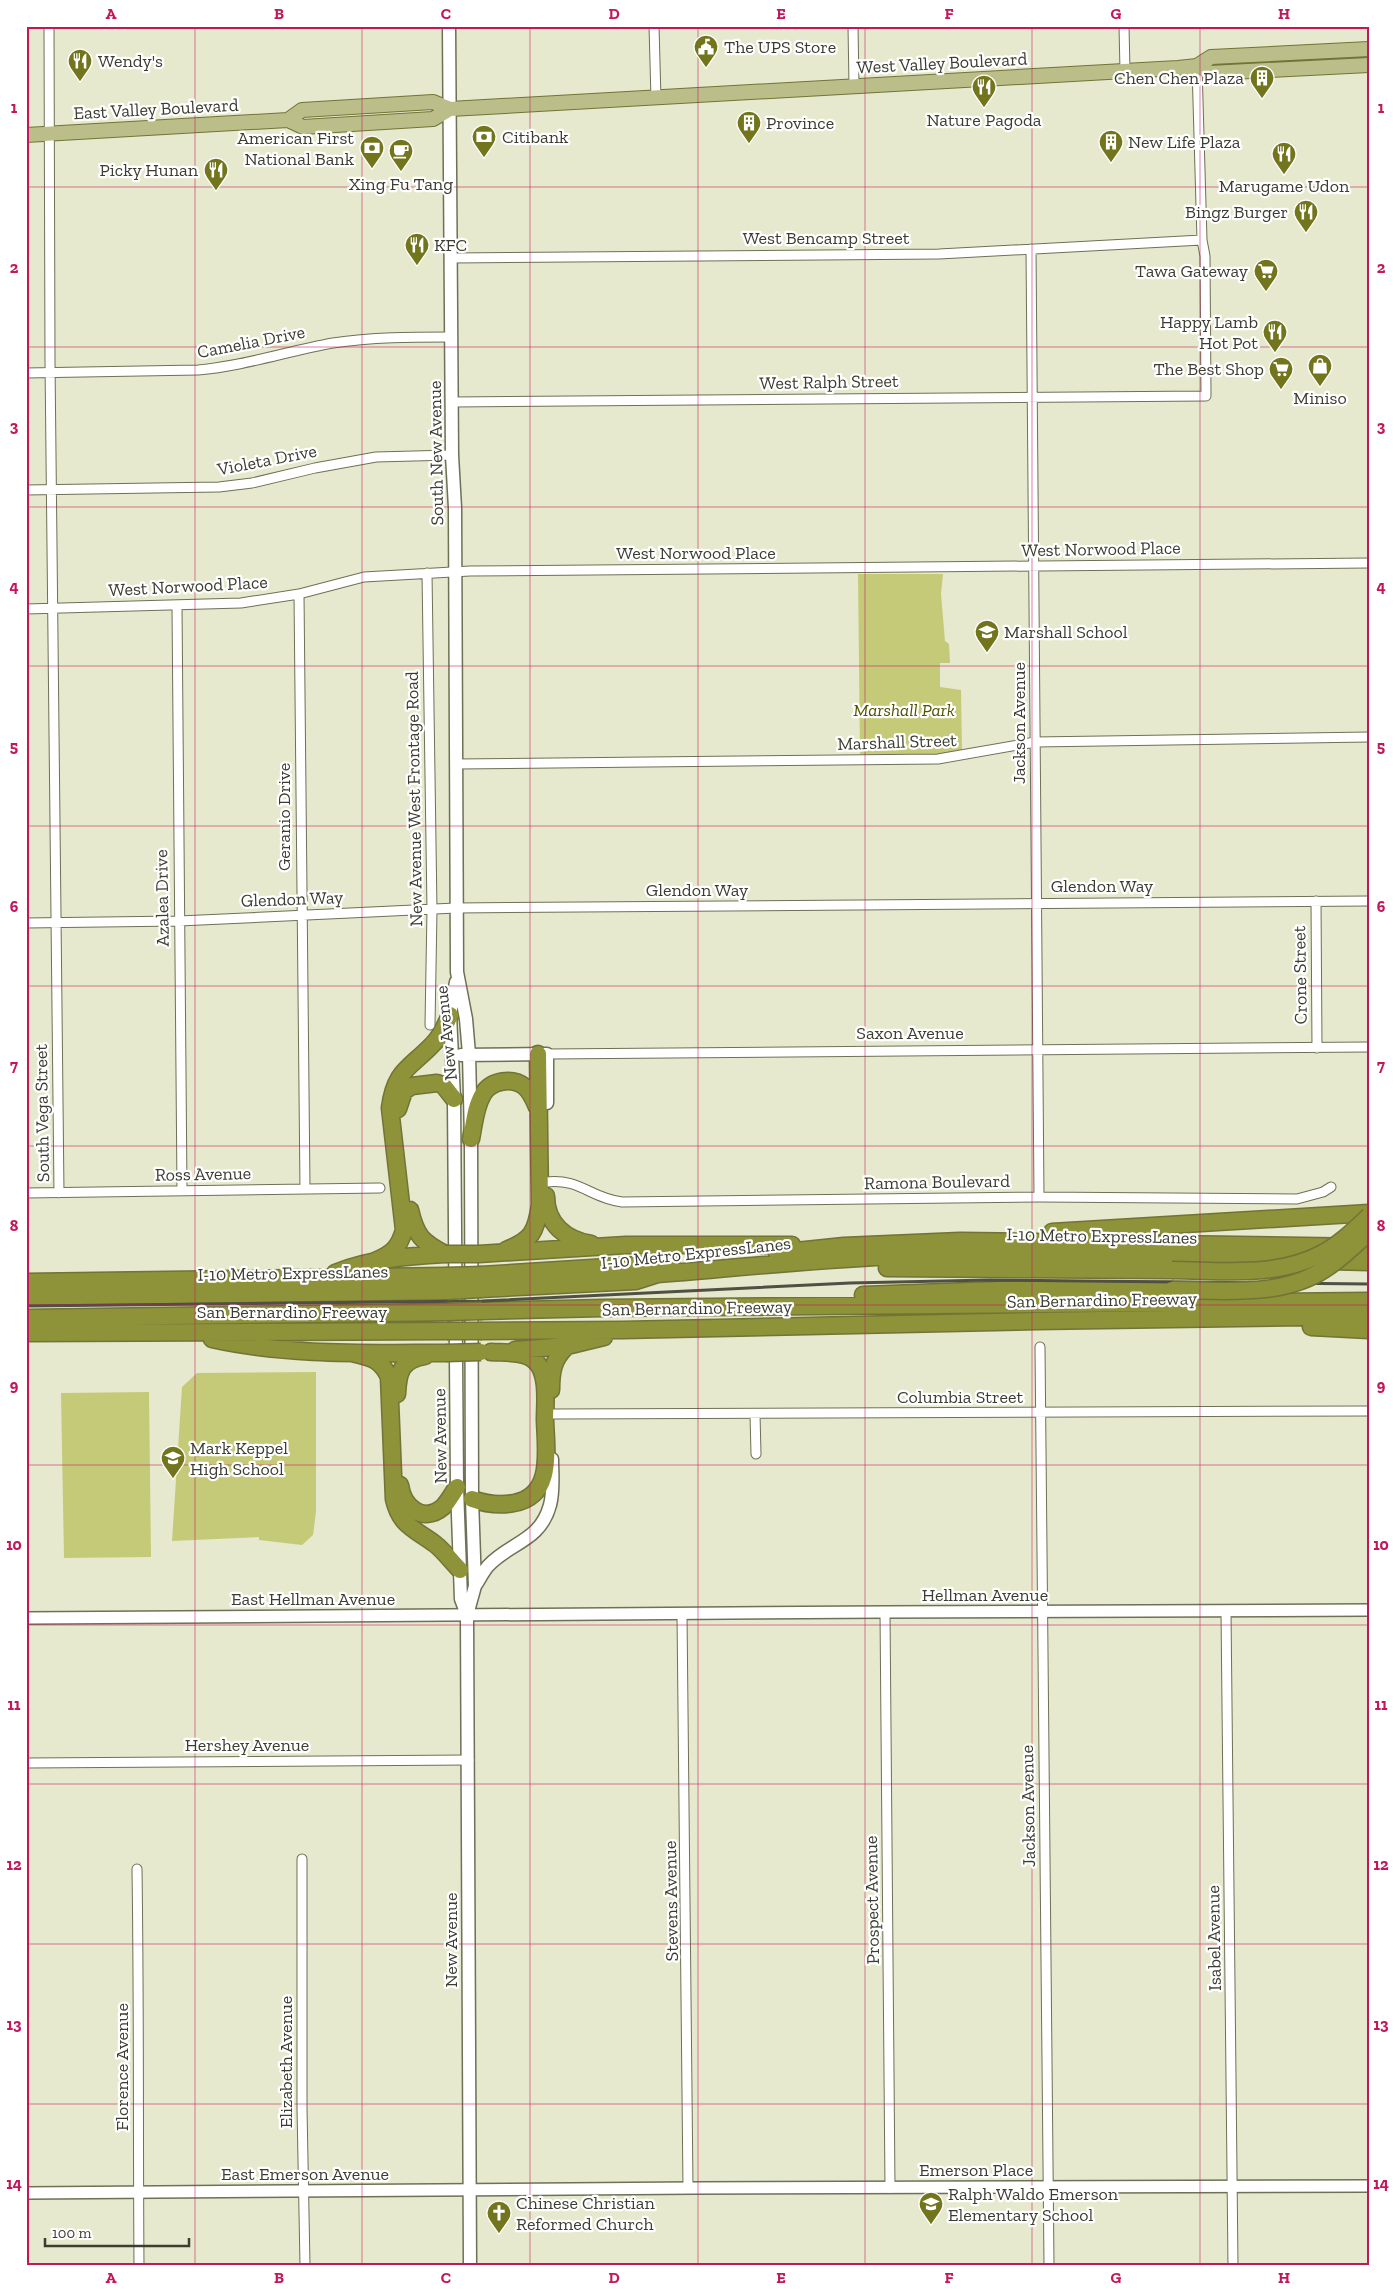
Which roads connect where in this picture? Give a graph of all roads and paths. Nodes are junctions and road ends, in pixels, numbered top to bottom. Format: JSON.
{"nodes":[{"id":1,"x":49,"y":26,"type":"edge"},
{"id":2,"x":448,"y":26,"type":"edge"},
{"id":3,"x":654,"y":26,"type":"edge"},
{"id":4,"x":853,"y":26,"type":"edge"},
{"id":5,"x":1124,"y":26,"type":"edge"},
{"id":6,"x":1369,"y":49,"type":"edge"},
{"id":7,"x":1369,"y":64,"type":"edge"},
{"id":8,"x":1197,"y":66,"type":"junction"},
{"id":9,"x":1125,"y":71,"type":"junction"},
{"id":10,"x":854,"y":86,"type":"junction"},
{"id":11,"x":656,"y":98,"type":"junction"},
{"id":12,"x":450,"y":109,"type":"junction"},
{"id":13,"x":288,"y":120,"type":"joint"},
{"id":14,"x":49,"y":134,"type":"junction"},
{"id":15,"x":26,"y":135,"type":"edge"},
{"id":16,"x":1202,"y":240,"type":"junction"},
{"id":17,"x":1032,"y":249,"type":"junction"},
{"id":18,"x":451,"y":258,"type":"junction"},
{"id":19,"x":451,"y":337,"type":"junction"},
{"id":20,"x":26,"y":373,"type":"edge"},
{"id":21,"x":51,"y":373,"type":"junction"},
{"id":22,"x":1034,"y":396,"type":"junction"},
{"id":23,"x":452,"y":402,"type":"junction"},
{"id":24,"x":452,"y":455,"type":"junction"},
{"id":25,"x":26,"y":490,"type":"edge"},
{"id":26,"x":52,"y":490,"type":"junction"},
{"id":27,"x":1369,"y":563,"type":"edge"},
{"id":28,"x":1035,"y":567,"type":"junction"},
{"id":29,"x":454,"y":572,"type":"junction"},
{"id":30,"x":427,"y":573,"type":"junction"},
{"id":31,"x":299,"y":594,"type":"junction"},
{"id":32,"x":177,"y":606,"type":"junction"},
{"id":33,"x":53,"y":608,"type":"junction"},
{"id":34,"x":26,"y":609,"type":"edge"},
{"id":35,"x":1369,"y":737,"type":"edge"},
{"id":36,"x":1035,"y":742,"type":"junction"},
{"id":37,"x":456,"y":764,"type":"junction"},
{"id":38,"x":1316,"y":901,"type":"junction"},
{"id":39,"x":1369,"y":901,"type":"edge"},
{"id":40,"x":1037,"y":903,"type":"junction"},
{"id":41,"x":456,"y":908,"type":"junction"},
{"id":42,"x":432,"y":910,"type":"junction"},
{"id":43,"x":301,"y":914,"type":"junction"},
{"id":44,"x":179,"y":920,"type":"junction"},
{"id":45,"x":56,"y":922,"type":"junction"},
{"id":46,"x":26,"y":923,"type":"edge"},
{"id":47,"x":458,"y":972,"type":"junction"},
{"id":48,"x":450,"y":1015,"type":"junction"},
{"id":49,"x":430,"y":1025,"type":"dead end"},
{"id":50,"x":1369,"y":1047,"type":"edge"},
{"id":51,"x":1317,"y":1048,"type":"junction"},
{"id":52,"x":1038,"y":1050,"type":"junction"},
{"id":53,"x":469,"y":1054,"type":"junction"},
{"id":54,"x":542,"y":1054,"type":"junction"},
{"id":55,"x":451,"y":1056,"type":"junction"},
{"id":56,"x":454,"y":1099,"type":"junction"},
{"id":57,"x":538,"y":1107,"type":"junction"},
{"id":58,"x":471,"y":1139,"type":"junction"},
{"id":59,"x":546,"y":1182,"type":"junction"},
{"id":60,"x":1331,"y":1186,"type":"dead end"},
{"id":61,"x":380,"y":1188,"type":"dead end"},
{"id":62,"x":305,"y":1189,"type":"junction"},
{"id":63,"x":182,"y":1190,"type":"junction"},
{"id":64,"x":60,"y":1193,"type":"junction"},
{"id":65,"x":26,"y":1194,"type":"edge"},
{"id":66,"x":1039,"y":1197,"type":"junction"},
{"id":67,"x":1369,"y":1214,"type":"edge"},
{"id":68,"x":1369,"y":1232,"type":"edge"},
{"id":69,"x":960,"y":1240,"type":"junction"},
{"id":70,"x":608,"y":1246,"type":"junction"},
{"id":71,"x":844,"y":1246,"type":"junction"},
{"id":72,"x":1369,"y":1247,"type":"edge"},
{"id":73,"x":498,"y":1253,"type":"junction"},
{"id":74,"x":445,"y":1254,"type":"junction"},
{"id":75,"x":375,"y":1261,"type":"junction"},
{"id":76,"x":1369,"y":1262,"type":"edge"},
{"id":77,"x":324,"y":1277,"type":"junction"},
{"id":78,"x":636,"y":1281,"type":"junction"},
{"id":79,"x":26,"y":1282,"type":"edge"},
{"id":80,"x":481,"y":1282,"type":"junction"},
{"id":81,"x":446,"y":1283,"type":"junction"},
{"id":82,"x":26,"y":1297,"type":"edge"},
{"id":83,"x":1369,"y":1301,"type":"edge"},
{"id":84,"x":603,"y":1308,"type":"junction"},
{"id":85,"x":1369,"y":1316,"type":"edge"},
{"id":86,"x":26,"y":1318,"type":"edge"},
{"id":87,"x":1283,"y":1318,"type":"junction"},
{"id":88,"x":623,"y":1330,"type":"junction"},
{"id":89,"x":1369,"y":1330,"type":"edge"},
{"id":90,"x":181,"y":1332,"type":"junction"},
{"id":91,"x":26,"y":1333,"type":"edge"},
{"id":92,"x":567,"y":1346,"type":"junction"},
{"id":93,"x":1040,"y":1347,"type":"dead end"},
{"id":94,"x":486,"y":1352,"type":"junction"},
{"id":95,"x":352,"y":1353,"type":"junction"},
{"id":96,"x":446,"y":1353,"type":"junction"},
{"id":97,"x":1369,"y":1411,"type":"edge"},
{"id":98,"x":1039,"y":1413,"type":"junction"},
{"id":99,"x":552,"y":1414,"type":"junction"},
{"id":100,"x":755,"y":1414,"type":"junction"},
{"id":101,"x":756,"y":1454,"type":"dead end"},
{"id":102,"x":458,"y":1488,"type":"junction"},
{"id":103,"x":472,"y":1499,"type":"junction"},
{"id":104,"x":460,"y":1570,"type":"junction"},
{"id":105,"x":475,"y":1586,"type":"junction"},
{"id":106,"x":1369,"y":1610,"type":"edge"},
{"id":107,"x":1226,"y":1611,"type":"junction"},
{"id":108,"x":885,"y":1612,"type":"junction"},
{"id":109,"x":1042,"y":1612,"type":"junction"},
{"id":110,"x":682,"y":1614,"type":"junction"},
{"id":111,"x":467,"y":1615,"type":"junction"},
{"id":112,"x":601,"y":1615,"type":"joint"},
{"id":113,"x":26,"y":1618,"type":"edge"},
{"id":114,"x":469,"y":1760,"type":"junction"},
{"id":115,"x":26,"y":1763,"type":"edge"},
{"id":116,"x":302,"y":1859,"type":"dead end"},
{"id":117,"x":137,"y":1869,"type":"dead end"},
{"id":118,"x":1369,"y":2186,"type":"edge"},
{"id":119,"x":1231,"y":2187,"type":"junction"},
{"id":120,"x":688,"y":2188,"type":"junction"},
{"id":121,"x":890,"y":2188,"type":"junction"},
{"id":122,"x":1047,"y":2188,"type":"junction"},
{"id":123,"x":583,"y":2189,"type":"joint"},
{"id":124,"x":469,"y":2191,"type":"junction"},
{"id":125,"x":139,"y":2192,"type":"junction"},
{"id":126,"x":302,"y":2192,"type":"junction"},
{"id":127,"x":26,"y":2193,"type":"edge"},
{"id":128,"x":139,"y":2265,"type":"edge"},
{"id":129,"x":305,"y":2265,"type":"edge"},
{"id":130,"x":470,"y":2265,"type":"edge"},
{"id":131,"x":1049,"y":2265,"type":"edge"},
{"id":132,"x":1233,"y":2265,"type":"edge"}],
"edges":[{"from":1,"to":14,"type":"street","name":"South Vega Street"},
{"from":2,"to":12,"type":"main road","name":"South New Avenue"},
{"from":3,"to":11,"type":"street"},
{"from":4,"to":10,"type":"street"},
{"from":5,"to":9,"type":"street"},
{"from":6,"to":8,"type":"main road","name":"West Valley Boulevard"},
{"from":7,"to":8,"type":"main road","name":"West Valley Boulevard"},
{"from":8,"to":9,"type":"main road","name":"West Valley Boulevard"},
{"from":8,"to":16,"type":"street"},
{"from":9,"to":10,"type":"main road","name":"West Valley Boulevard"},
{"from":10,"to":11,"type":"main road","name":"West Valley Boulevard"},
{"from":11,"to":12,"type":"main road","name":"West Valley Boulevard"},
{"from":12,"to":13,"type":"main road","name":"West Valley Boulevard"},
{"from":12,"to":18,"type":"main road","name":"South New Avenue"},
{"from":13,"to":14,"type":"main road","name":"East Valley Boulevard"},
{"from":14,"to":15,"type":"main road","name":"East Valley Boulevard"},
{"from":14,"to":21,"type":"street","name":"South Vega Street"},
{"from":16,"to":17,"type":"street","name":"West Bencamp Street"},
{"from":16,"to":22,"type":"street","name":"West Ralph Street"},
{"from":17,"to":18,"type":"street","name":"West Bencamp Street"},
{"from":17,"to":22,"type":"street","name":"Jackson Avenue"},
{"from":18,"to":19,"type":"main road","name":"South New Avenue"},
{"from":19,"to":21,"type":"street","name":"Camelia Drive"},
{"from":19,"to":23,"type":"main road","name":"South New Avenue"},
{"from":20,"to":21,"type":"street","name":"Camelia Drive"},
{"from":21,"to":26,"type":"street","name":"South Vega Street"},
{"from":22,"to":23,"type":"street","name":"West Ralph Street"},
{"from":22,"to":28,"type":"street","name":"Jackson Avenue"},
{"from":23,"to":24,"type":"main road","name":"South New Avenue"},
{"from":24,"to":26,"type":"street","name":"Violeta Drive"},
{"from":24,"to":29,"type":"main road","name":"South New Avenue"},
{"from":25,"to":26,"type":"street","name":"Violeta Drive"},
{"from":26,"to":33,"type":"street","name":"South Vega Street"},
{"from":27,"to":28,"type":"street","name":"West Norwood Place"},
{"from":28,"to":29,"type":"street","name":"West Norwood Place"},
{"from":28,"to":36,"type":"street","name":"Jackson Avenue"},
{"from":29,"to":30,"type":"street","name":"West Norwood Place"},
{"from":29,"to":37,"type":"main road","name":"South New Avenue"},
{"from":30,"to":31,"type":"street","name":"West Norwood Place"},
{"from":30,"to":42,"type":"street","name":"New Avenue West Frontage Road"},
{"from":31,"to":32,"type":"street","name":"West Norwood Place"},
{"from":31,"to":43,"type":"street","name":"Geranio Drive"},
{"from":32,"to":33,"type":"street","name":"West Norwood Place"},
{"from":32,"to":44,"type":"street","name":"Azalea Drive"},
{"from":33,"to":34,"type":"street","name":"West Norwood Place"},
{"from":33,"to":45,"type":"street","name":"South Vega Street"},
{"from":35,"to":36,"type":"street","name":"Marshall Street"},
{"from":36,"to":37,"type":"street","name":"Marshall Street"},
{"from":36,"to":40,"type":"street","name":"Jackson Avenue"},
{"from":37,"to":41,"type":"main road","name":"South New Avenue"},
{"from":38,"to":39,"type":"street","name":"Glendon Way"},
{"from":38,"to":40,"type":"street","name":"Glendon Way"},
{"from":38,"to":51,"type":"street","name":"Crone Street"},
{"from":40,"to":41,"type":"street","name":"Glendon Way"},
{"from":40,"to":52,"type":"street","name":"Jackson Avenue"},
{"from":41,"to":42,"type":"street","name":"Glendon Way"},
{"from":41,"to":47,"type":"main road"},
{"from":42,"to":43,"type":"street","name":"Glendon Way"},
{"from":42,"to":49,"type":"street","name":"New Avenue West Frontage Road"},
{"from":43,"to":44,"type":"street","name":"Glendon Way"},
{"from":43,"to":62,"type":"street","name":"Geranio Drive"},
{"from":44,"to":45,"type":"street","name":"Glendon Way"},
{"from":44,"to":63,"type":"street","name":"Azalea Drive"},
{"from":45,"to":46,"type":"street","name":"Glendon Way"},
{"from":45,"to":64,"type":"street","name":"South Vega Street"},
{"from":47,"to":48,"type":"main road","name":"New Avenue"},
{"from":47,"to":53,"type":"main road","name":"New Avenue"},
{"from":48,"to":55,"type":"main road","name":"New Avenue"},
{"from":48,"to":75,"type":"highway"},
{"from":50,"to":51,"type":"street","name":"Saxon Avenue"},
{"from":51,"to":52,"type":"street","name":"Saxon Avenue"},
{"from":52,"to":54,"type":"street","name":"Saxon Avenue"},
{"from":52,"to":66,"type":"street","name":"Jackson Avenue"},
{"from":53,"to":54,"type":"main road","name":"Saxon Avenue"},
{"from":53,"to":55,"type":"main road","name":"Saxon Avenue"},
{"from":53,"to":58,"type":"main road","name":"New Avenue"},
{"from":54,"to":57,"type":"highway"},
{"from":54,"to":59,"type":"main road"},
{"from":55,"to":56,"type":"main road","name":"New Avenue"},
{"from":56,"to":74,"type":"highway"},
{"from":56,"to":102,"type":"main road","name":"New Avenue"},
{"from":57,"to":58,"type":"highway"},
{"from":57,"to":73,"type":"highway"},
{"from":58,"to":103,"type":"main road","name":"New Avenue"},
{"from":59,"to":66,"type":"street","name":"Ramona Boulevard"},
{"from":59,"to":70,"type":"highway"},
{"from":60,"to":66,"type":"street","name":"Ramona Boulevard"},
{"from":61,"to":62,"type":"street","name":"Ross Avenue"},
{"from":62,"to":63,"type":"street","name":"Ross Avenue"},
{"from":63,"to":64,"type":"street","name":"Ross Avenue"},
{"from":64,"to":65,"type":"street","name":"Ross Avenue"},
{"from":67,"to":69,"type":"highway"},
{"from":67,"to":78,"type":"highway","bridge":true},
{"from":68,"to":84,"type":"highway","bridge":true},
{"from":69,"to":71,"type":"highway","name":"San Bernardino Freeway"},
{"from":69,"to":72,"type":"highway","name":"San Bernardino Freeway"},
{"from":70,"to":71,"type":"highway"},
{"from":70,"to":73,"type":"highway"},
{"from":71,"to":80,"type":"highway","name":"San Bernardino Freeway"},
{"from":73,"to":74,"type":"highway","bridge":true},
{"from":74,"to":75,"type":"highway"},
{"from":75,"to":77,"type":"highway"},
{"from":76,"to":78,"type":"highway","name":"I-10 Metro ExpressLanes"},
{"from":77,"to":79,"type":"highway","name":"San Bernardino Freeway"},
{"from":77,"to":81,"type":"highway","name":"San Bernardino Freeway"},
{"from":78,"to":80,"type":"highway","name":"I-10 Metro ExpressLanes"},
{"from":80,"to":81,"type":"highway","name":"San Bernardino Freeway","bridge":true},
{"from":81,"to":82,"type":"highway","name":"I-10 Metro ExpressLanes"},
{"from":83,"to":84,"type":"highway"},
{"from":84,"to":86,"type":"highway","bridge":true},
{"from":85,"to":87,"type":"highway","name":"San Bernardino Freeway"},
{"from":87,"to":88,"type":"highway","name":"San Bernardino Freeway"},
{"from":87,"to":89,"type":"highway"},
{"from":88,"to":90,"type":"highway","name":"San Bernardino Freeway","bridge":true},
{"from":88,"to":92,"type":"highway"},
{"from":90,"to":91,"type":"highway","name":"San Bernardino Freeway"},
{"from":90,"to":95,"type":"highway"},
{"from":92,"to":94,"type":"highway"},
{"from":92,"to":99,"type":"highway"},
{"from":93,"to":98,"type":"street","name":"Jackson Avenue"},
{"from":94,"to":96,"type":"highway","bridge":true},
{"from":94,"to":103,"type":"highway"},
{"from":95,"to":96,"type":"highway"},
{"from":95,"to":104,"type":"highway"},
{"from":96,"to":102,"type":"highway"},
{"from":97,"to":98,"type":"street","name":"Columbia Street"},
{"from":98,"to":100,"type":"street","name":"Columbia Street"},
{"from":98,"to":109,"type":"street","name":"Jackson Avenue"},
{"from":99,"to":100,"type":"street","name":"Columbia Street"},
{"from":99,"to":105,"type":"main road"},
{"from":100,"to":101,"type":"street"},
{"from":102,"to":104,"type":"main road","name":"New Avenue"},
{"from":103,"to":105,"type":"main road","name":"New Avenue"},
{"from":104,"to":111,"type":"main road","name":"New Avenue"},
{"from":105,"to":111,"type":"main road","name":"New Avenue"},
{"from":106,"to":107,"type":"street","name":"Hellman Avenue"},
{"from":107,"to":109,"type":"street","name":"Hellman Avenue"},
{"from":107,"to":119,"type":"street","name":"Isabel Avenue"},
{"from":108,"to":109,"type":"street","name":"Hellman Avenue"},
{"from":108,"to":110,"type":"street","name":"Hellman Avenue"},
{"from":108,"to":121,"type":"street","name":"Prospect Avenue"},
{"from":109,"to":122,"type":"street","name":"Jackson Avenue"},
{"from":110,"to":112,"type":"street","name":"Hellman Avenue"},
{"from":110,"to":120,"type":"street","name":"Stevens Avenue"},
{"from":111,"to":112,"type":"street","name":"East Hellman Avenue"},
{"from":111,"to":113,"type":"street","name":"East Hellman Avenue"},
{"from":111,"to":114,"type":"main road","name":"New Avenue"},
{"from":114,"to":115,"type":"street","name":"Hershey Avenue"},
{"from":114,"to":124,"type":"main road","name":"New Avenue"},
{"from":116,"to":126,"type":"street","name":"Elizabeth Avenue"},
{"from":117,"to":125,"type":"street","name":"Florence Avenue"},
{"from":118,"to":119,"type":"street","name":"Emerson Place"},
{"from":119,"to":122,"type":"street","name":"Emerson Place"},
{"from":119,"to":132,"type":"street","name":"Isabel Avenue"},
{"from":120,"to":121,"type":"street","name":"Emerson Place"},
{"from":120,"to":123,"type":"street","name":"Emerson Place"},
{"from":121,"to":122,"type":"street","name":"Emerson Place"},
{"from":122,"to":131,"type":"street","name":"Jackson Avenue"},
{"from":123,"to":124,"type":"street","name":"East Emerson Avenue"},
{"from":124,"to":126,"type":"street","name":"East Emerson Avenue"},
{"from":124,"to":130,"type":"main road","name":"New Avenue"},
{"from":125,"to":126,"type":"street","name":"East Emerson Avenue"},
{"from":125,"to":127,"type":"street","name":"East Emerson Avenue"},
{"from":125,"to":128,"type":"street","name":"Florence Avenue"},
{"from":126,"to":129,"type":"street","name":"Elizabeth Avenue"}]}
